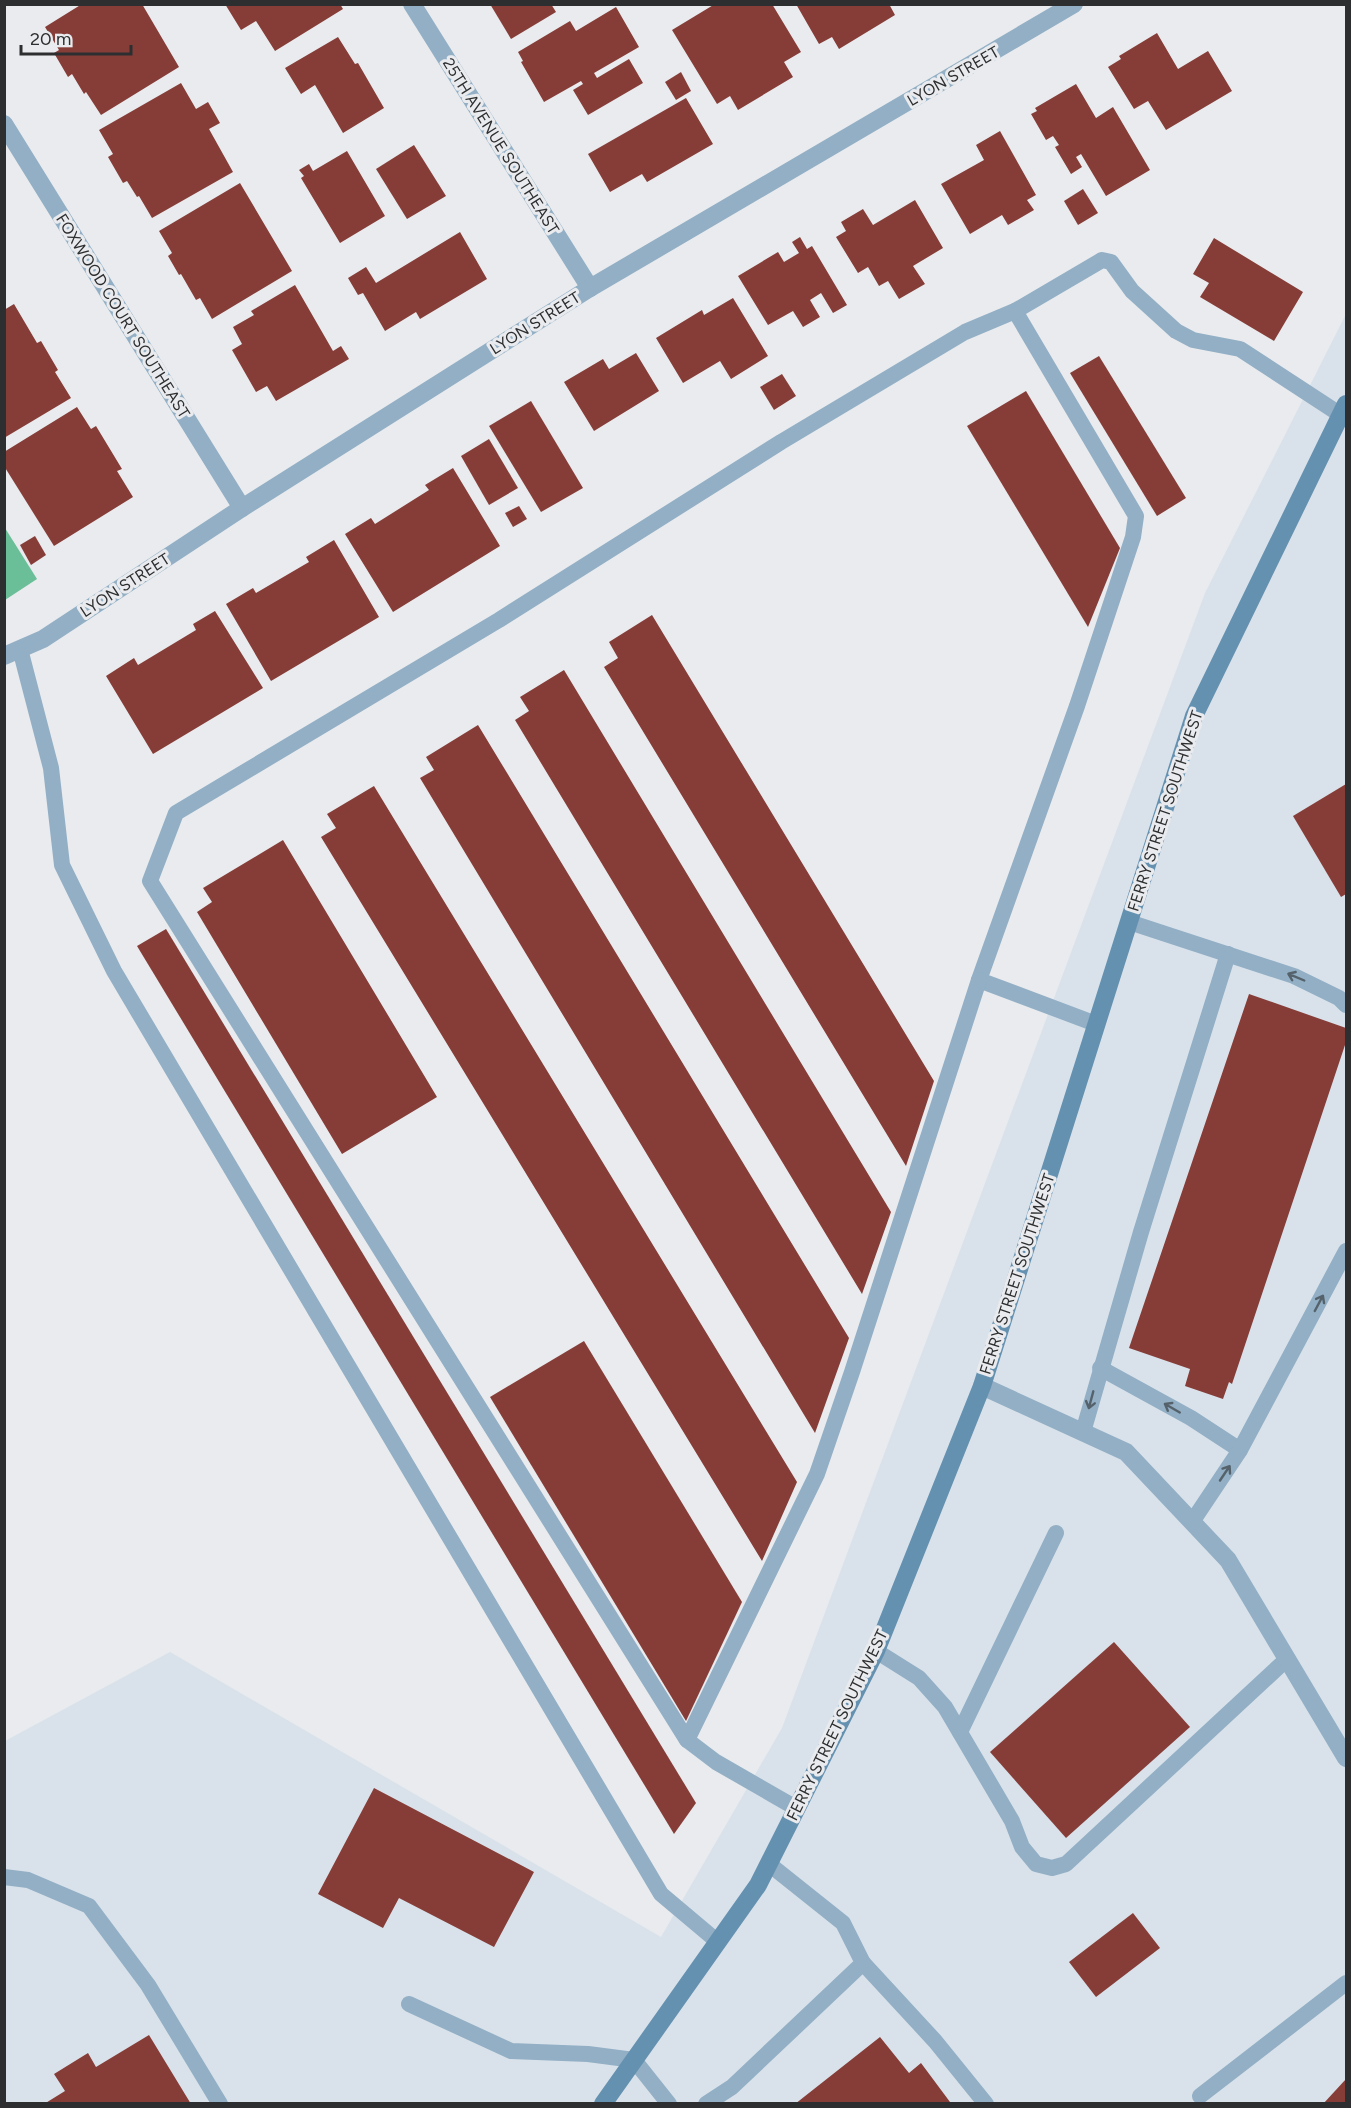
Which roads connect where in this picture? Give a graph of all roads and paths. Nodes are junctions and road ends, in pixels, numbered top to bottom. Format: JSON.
{"nodes":[{"id":1,"x":412,"y":4,"type":"edge"},
{"id":2,"x":1074,"y":4,"type":"edge"},
{"id":3,"x":4,"y":124,"type":"edge"},
{"id":4,"x":590,"y":288,"type":"junction"},
{"id":5,"x":1015,"y":311,"type":"junction"},
{"id":6,"x":1344,"y":409,"type":"edge"},
{"id":7,"x":242,"y":508,"type":"junction"},
{"id":8,"x":12,"y":652,"type":"edge"},
{"id":9,"x":1129,"y":922,"type":"junction"},
{"id":10,"x":1228,"y":954,"type":"junction"},
{"id":11,"x":979,"y":980,"type":"junction"},
{"id":12,"x":1347,"y":1005,"type":"edge"},
{"id":13,"x":1096,"y":1024,"type":"junction"},
{"id":14,"x":1347,"y":1251,"type":"edge"},
{"id":15,"x":1100,"y":1368,"type":"junction"},
{"id":16,"x":982,"y":1386,"type":"junction"},
{"id":17,"x":1083,"y":1432,"type":"junction"},
{"id":18,"x":1240,"y":1450,"type":"junction"},
{"id":19,"x":1192,"y":1522,"type":"junction"},
{"id":20,"x":1056,"y":1533,"type":"dead end"},
{"id":21,"x":876,"y":1651,"type":"junction"},
{"id":22,"x":1287,"y":1659,"type":"junction"},
{"id":23,"x":960,"y":1732,"type":"junction"},
{"id":24,"x":687,"y":1740,"type":"junction"},
{"id":25,"x":1347,"y":1758,"type":"edge"},
{"id":26,"x":796,"y":1808,"type":"junction"},
{"id":27,"x":769,"y":1864,"type":"junction"},
{"id":28,"x":4,"y":1877,"type":"edge"},
{"id":29,"x":718,"y":1942,"type":"junction"},
{"id":30,"x":863,"y":1964,"type":"junction"},
{"id":31,"x":1347,"y":1983,"type":"edge"},
{"id":32,"x":409,"y":2004,"type":"dead end"},
{"id":33,"x":634,"y":2060,"type":"junction"},
{"id":34,"x":1200,"y":2096,"type":"dead end"},
{"id":35,"x":220,"y":2103,"type":"edge"},
{"id":36,"x":603,"y":2103,"type":"edge"},
{"id":37,"x":669,"y":2103,"type":"edge"},
{"id":38,"x":706,"y":2103,"type":"edge"},
{"id":39,"x":986,"y":2103,"type":"edge"}],
"edges":[{"from":1,"to":4,"type":"street","name":"25TH AVENUE SOUTHEAST"},
{"from":2,"to":4,"type":"street","name":"LYON STREET"},
{"from":3,"to":7,"type":"street","name":"FOXWOOD COURT SOUTHEAST"},
{"from":4,"to":7,"type":"street","name":"LYON STREET"},
{"from":5,"to":6,"type":"lane"},
{"from":5,"to":11,"type":"lane"},
{"from":5,"to":24,"type":"lane"},
{"from":6,"to":9,"type":"street","name":"FERRY STREET SOUTHWEST"},
{"from":7,"to":8,"type":"street","name":"LYON STREET"},
{"from":8,"to":29,"type":"lane"},
{"from":9,"to":10,"type":"lane"},
{"from":9,"to":13,"type":"street","name":"FERRY STREET SOUTHWEST"},
{"from":12,"to":10,"type":"lane","one_way":true},
{"from":10,"to":15,"type":"lane"},
{"from":11,"to":13,"type":"lane"},
{"from":11,"to":24,"type":"lane"},
{"from":13,"to":16,"type":"street","name":"FERRY STREET SOUTHWEST"},
{"from":18,"to":14,"type":"lane","one_way":true},
{"from":15,"to":17,"type":"lane","one_way":true},
{"from":18,"to":15,"type":"lane","one_way":true},
{"from":16,"to":17,"type":"street"},
{"from":16,"to":21,"type":"street","name":"FERRY STREET SOUTHWEST"},
{"from":17,"to":19,"type":"street"},
{"from":19,"to":18,"type":"lane","one_way":true},
{"from":19,"to":22,"type":"street"},
{"from":20,"to":23,"type":"lane"},
{"from":21,"to":23,"type":"lane"},
{"from":21,"to":26,"type":"street","name":"FERRY STREET SOUTHWEST"},
{"from":22,"to":23,"type":"lane"},
{"from":22,"to":25,"type":"street"},
{"from":24,"to":26,"type":"lane"},
{"from":26,"to":27,"type":"street","name":"FERRY STREET SOUTHWEST"},
{"from":27,"to":29,"type":"street","name":"FERRY STREET SOUTHWEST"},
{"from":27,"to":30,"type":"lane"},
{"from":28,"to":35,"type":"lane"},
{"from":29,"to":33,"type":"street","name":"FERRY STREET SOUTHWEST"},
{"from":30,"to":38,"type":"lane"},
{"from":30,"to":39,"type":"lane"},
{"from":31,"to":34,"type":"lane"},
{"from":32,"to":33,"type":"lane"},
{"from":33,"to":36,"type":"street","name":"FERRY STREET SOUTHWEST"},
{"from":33,"to":37,"type":"lane"}]}
